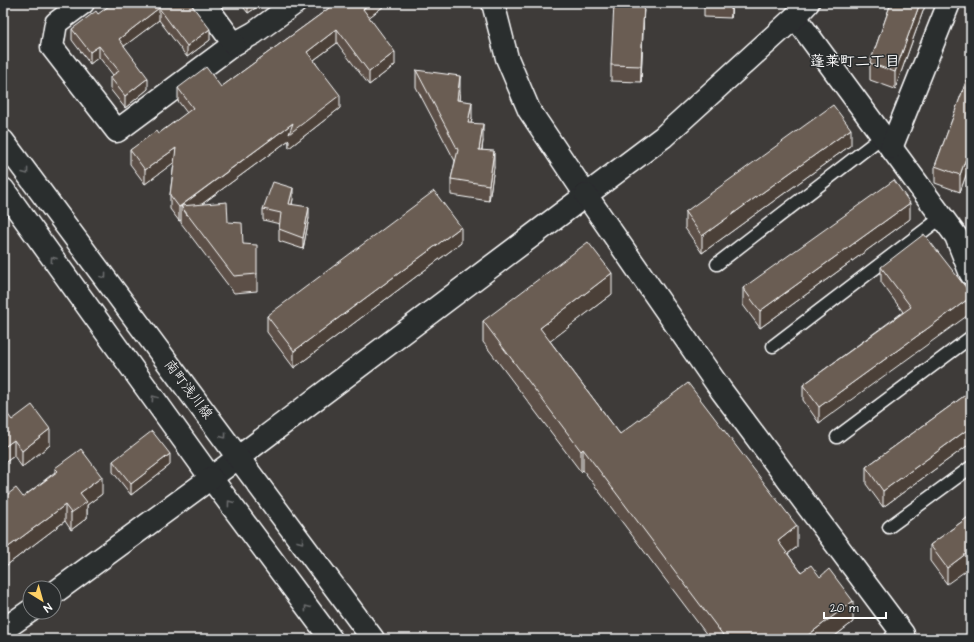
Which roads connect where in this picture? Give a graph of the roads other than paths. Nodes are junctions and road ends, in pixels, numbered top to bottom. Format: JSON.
{"nodes":[{"id":1,"x":84,"y":3,"type":"edge"},
{"id":2,"x":204,"y":3,"type":"edge"},
{"id":3,"x":295,"y":3,"type":"edge"},
{"id":4,"x":493,"y":3,"type":"edge"},
{"id":5,"x":950,"y":3,"type":"edge"},
{"id":6,"x":802,"y":10,"type":"edge"},
{"id":7,"x":234,"y":44,"type":"junction"},
{"id":8,"x":3,"y":140,"type":"edge"},
{"id":9,"x":887,"y":142,"type":"junction"},
{"id":10,"x":3,"y":189,"type":"edge"},
{"id":11,"x":586,"y":196,"type":"junction"},
{"id":12,"x":942,"y":217,"type":"junction"},
{"id":13,"x":966,"y":243,"type":"edge"},
{"id":14,"x":717,"y":264,"type":"dead end"},
{"id":15,"x":971,"y":274,"type":"edge"},
{"id":16,"x":971,"y":337,"type":"edge"},
{"id":17,"x":773,"y":346,"type":"dead end"},
{"id":18,"x":836,"y":437,"type":"dead end"},
{"id":19,"x":240,"y":457,"type":"junction"},
{"id":20,"x":971,"y":467,"type":"edge"},
{"id":21,"x":211,"y":478,"type":"junction"},
{"id":22,"x":889,"y":527,"type":"dead end"},
{"id":23,"x":62,"y":587,"type":"edge"},
{"id":24,"x":22,"y":616,"type":"edge"},
{"id":25,"x":3,"y":630,"type":"edge"},
{"id":26,"x":902,"y":637,"type":"edge"},
{"id":27,"x":331,"y":639,"type":"edge"},
{"id":28,"x":373,"y":639,"type":"edge"}],
"edges":[{"from":1,"to":7,"type":"street"},
{"from":2,"to":7,"type":"street"},
{"from":3,"to":7,"type":"street"},
{"from":4,"to":11,"type":"street"},
{"from":5,"to":9,"type":"street"},
{"from":6,"to":9,"type":"street"},
{"from":6,"to":11,"type":"street"},
{"from":8,"to":19,"type":"street","name":"南町浅川線","one_way":true},
{"from":9,"to":12,"type":"street"},
{"from":9,"to":14,"type":"lane"},
{"from":21,"to":10,"type":"street","one_way":true},
{"from":11,"to":19,"type":"street"},
{"from":11,"to":26,"type":"street"},
{"from":12,"to":13,"type":"street"},
{"from":12,"to":17,"type":"lane"},
{"from":13,"to":15,"type":"street"},
{"from":16,"to":18,"type":"lane"},
{"from":19,"to":21,"type":"street"},
{"from":19,"to":28,"type":"street","name":"南町浅川線","one_way":true},
{"from":20,"to":22,"type":"lane"},
{"from":21,"to":23,"type":"street"},
{"from":27,"to":21,"type":"street","one_way":true},
{"from":24,"to":25,"type":"street"}]}
